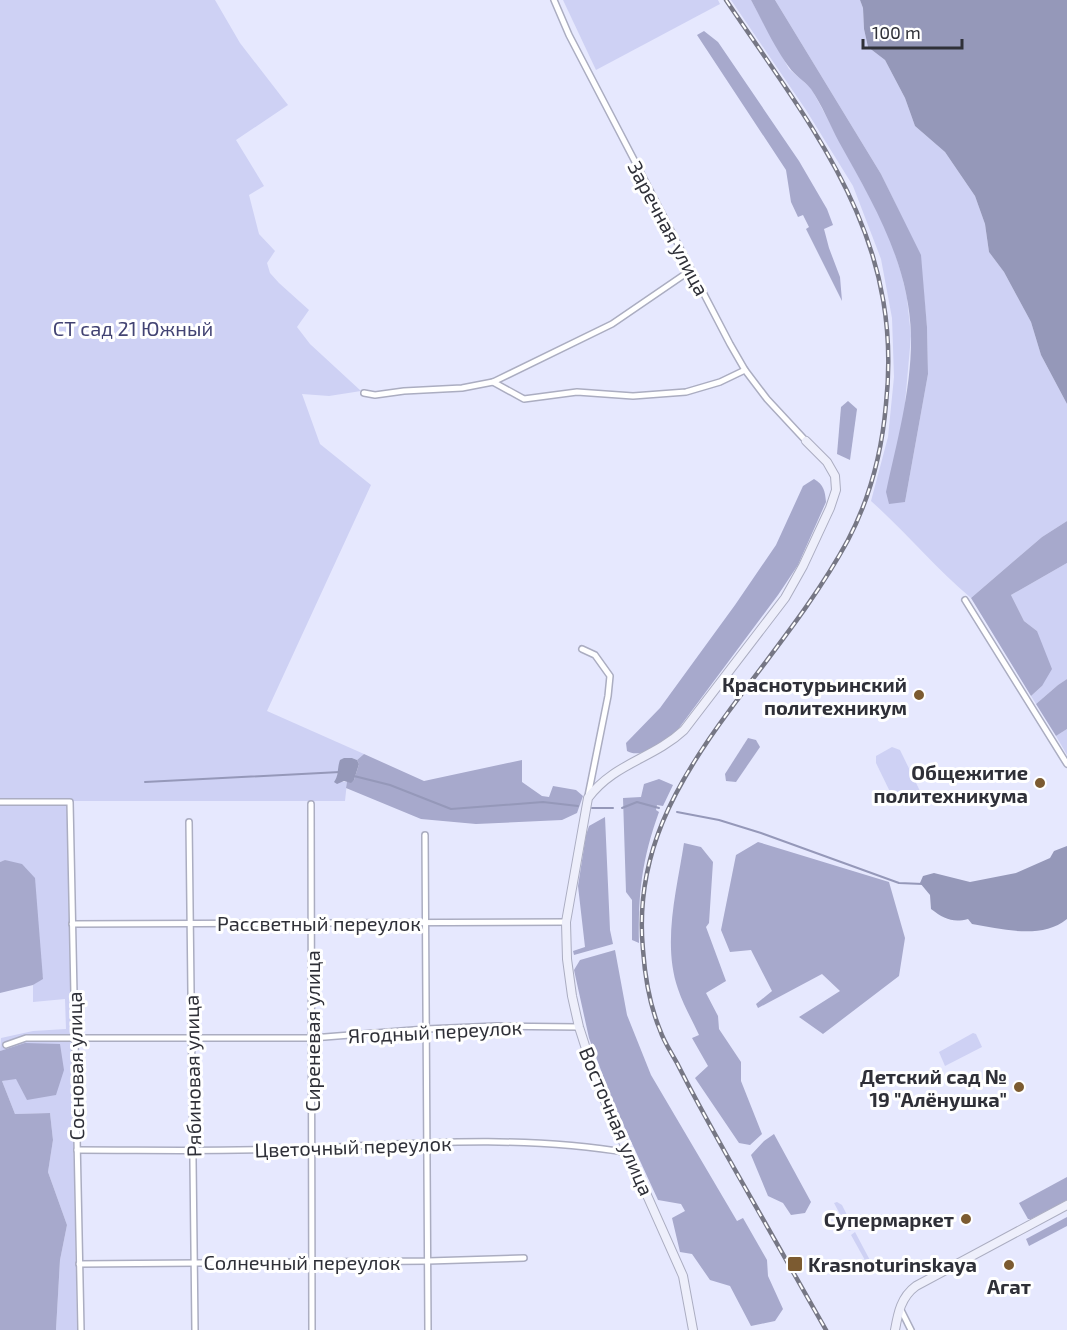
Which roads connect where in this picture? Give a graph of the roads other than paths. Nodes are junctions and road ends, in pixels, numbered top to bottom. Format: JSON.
{"nodes":[{"id":1,"x":554,"y":0,"type":"edge"},
{"id":2,"x":691,"y":270,"type":"junction"},
{"id":3,"x":745,"y":370,"type":"junction"},
{"id":4,"x":493,"y":382,"type":"junction"},
{"id":5,"x":364,"y":393,"type":"dead end"},
{"id":6,"x":806,"y":441,"type":"joint"},
{"id":7,"x":965,"y":600,"type":"dead end"},
{"id":8,"x":582,"y":649,"type":"dead end"},
{"id":9,"x":1067,"y":764,"type":"edge"},
{"id":10,"x":588,"y":798,"type":"junction"},
{"id":11,"x":0,"y":801,"type":"edge"},
{"id":12,"x":311,"y":804,"type":"dead end"},
{"id":13,"x":189,"y":822,"type":"dead end"},
{"id":14,"x":425,"y":835,"type":"dead end"},
{"id":15,"x":566,"y":922,"type":"junction"},
{"id":16,"x":311,"y":923,"type":"junction"},
{"id":17,"x":426,"y":923,"type":"junction"},
{"id":18,"x":72,"y":924,"type":"junction"},
{"id":19,"x":190,"y":924,"type":"junction"},
{"id":20,"x":579,"y":1027,"type":"junction"},
{"id":21,"x":426,"y":1029,"type":"junction"},
{"id":22,"x":75,"y":1037,"type":"junction"},
{"id":23,"x":191,"y":1037,"type":"junction"},
{"id":24,"x":312,"y":1038,"type":"junction"},
{"id":25,"x":6,"y":1045,"type":"dead end"},
{"id":26,"x":427,"y":1142,"type":"junction"},
{"id":27,"x":312,"y":1148,"type":"junction"},
{"id":28,"x":77,"y":1150,"type":"junction"},
{"id":29,"x":193,"y":1150,"type":"junction"},
{"id":30,"x":629,"y":1153,"type":"junction"},
{"id":31,"x":1067,"y":1206,"type":"edge"},
{"id":32,"x":524,"y":1258,"type":"dead end"},
{"id":33,"x":428,"y":1261,"type":"junction"},
{"id":34,"x":194,"y":1263,"type":"junction"},
{"id":35,"x":312,"y":1263,"type":"junction"},
{"id":36,"x":79,"y":1264,"type":"junction"},
{"id":37,"x":900,"y":1308,"type":"junction"},
{"id":38,"x":81,"y":1330,"type":"edge"},
{"id":39,"x":195,"y":1330,"type":"edge"},
{"id":40,"x":312,"y":1330,"type":"edge"},
{"id":41,"x":428,"y":1330,"type":"edge"},
{"id":42,"x":693,"y":1330,"type":"edge"},
{"id":43,"x":895,"y":1330,"type":"edge"},
{"id":44,"x":911,"y":1330,"type":"edge"}],
"edges":[{"from":1,"to":2,"type":"street","name":"Заречная улица"},
{"from":2,"to":3,"type":"street","name":"Заречная улица"},
{"from":2,"to":4,"type":"street"},
{"from":3,"to":4,"type":"street"},
{"from":3,"to":6,"type":"street","name":"Заречная улица"},
{"from":4,"to":5,"type":"street"},
{"from":6,"to":10,"type":"street"},
{"from":7,"to":9,"type":"street"},
{"from":8,"to":10,"type":"street"},
{"from":10,"to":15,"type":"street","name":"Восточная улица"},
{"from":11,"to":18,"type":"street","name":"Сосновая улица"},
{"from":12,"to":16,"type":"street","name":"Сиреневая улица"},
{"from":13,"to":19,"type":"street","name":"Рябиновая улица"},
{"from":14,"to":17,"type":"street"},
{"from":15,"to":17,"type":"street","name":"Рассветный переулок"},
{"from":15,"to":20,"type":"street","name":"Восточная улица"},
{"from":16,"to":17,"type":"street","name":"Рассветный переулок"},
{"from":16,"to":19,"type":"street","name":"Рассветный переулок"},
{"from":16,"to":24,"type":"street","name":"Сиреневая улица"},
{"from":17,"to":21,"type":"street"},
{"from":18,"to":19,"type":"street","name":"Рассветный переулок"},
{"from":18,"to":22,"type":"street","name":"Сосновая улица"},
{"from":19,"to":23,"type":"street","name":"Рябиновая улица"},
{"from":20,"to":21,"type":"street","name":"Ягодный переулок"},
{"from":20,"to":30,"type":"street","name":"Восточная улица"},
{"from":21,"to":24,"type":"street","name":"Ягодный переулок"},
{"from":21,"to":26,"type":"street"},
{"from":22,"to":23,"type":"street","name":"Ягодный переулок"},
{"from":22,"to":25,"type":"street","name":"Ягодный переулок"},
{"from":22,"to":28,"type":"street","name":"Сосновая улица"},
{"from":23,"to":24,"type":"street","name":"Ягодный переулок"},
{"from":23,"to":29,"type":"street","name":"Рябиновая улица"},
{"from":24,"to":27,"type":"street","name":"Сиреневая улица"},
{"from":26,"to":27,"type":"street","name":"Цветочный переулок"},
{"from":26,"to":30,"type":"street","name":"Цветочный переулок"},
{"from":26,"to":33,"type":"street"},
{"from":27,"to":29,"type":"street","name":"Цветочный переулок"},
{"from":27,"to":35,"type":"street","name":"Сиреневая улица"},
{"from":28,"to":29,"type":"street","name":"Цветочный переулок"},
{"from":28,"to":36,"type":"street","name":"Сосновая улица"},
{"from":29,"to":34,"type":"street","name":"Рябиновая улица"},
{"from":30,"to":42,"type":"street","name":"Восточная улица"},
{"from":31,"to":37,"type":"street"},
{"from":32,"to":33,"type":"street","name":"Солнечный переулок"},
{"from":33,"to":35,"type":"street","name":"Солнечный переулок"},
{"from":33,"to":41,"type":"street"},
{"from":34,"to":35,"type":"street","name":"Солнечный переулок"},
{"from":34,"to":36,"type":"street","name":"Солнечный переулок"},
{"from":34,"to":39,"type":"street","name":"Рябиновая улица"},
{"from":35,"to":40,"type":"street","name":"Сиреневая улица"},
{"from":36,"to":38,"type":"street","name":"Сосновая улица"},
{"from":37,"to":43,"type":"street"},
{"from":37,"to":44,"type":"street"}]}
